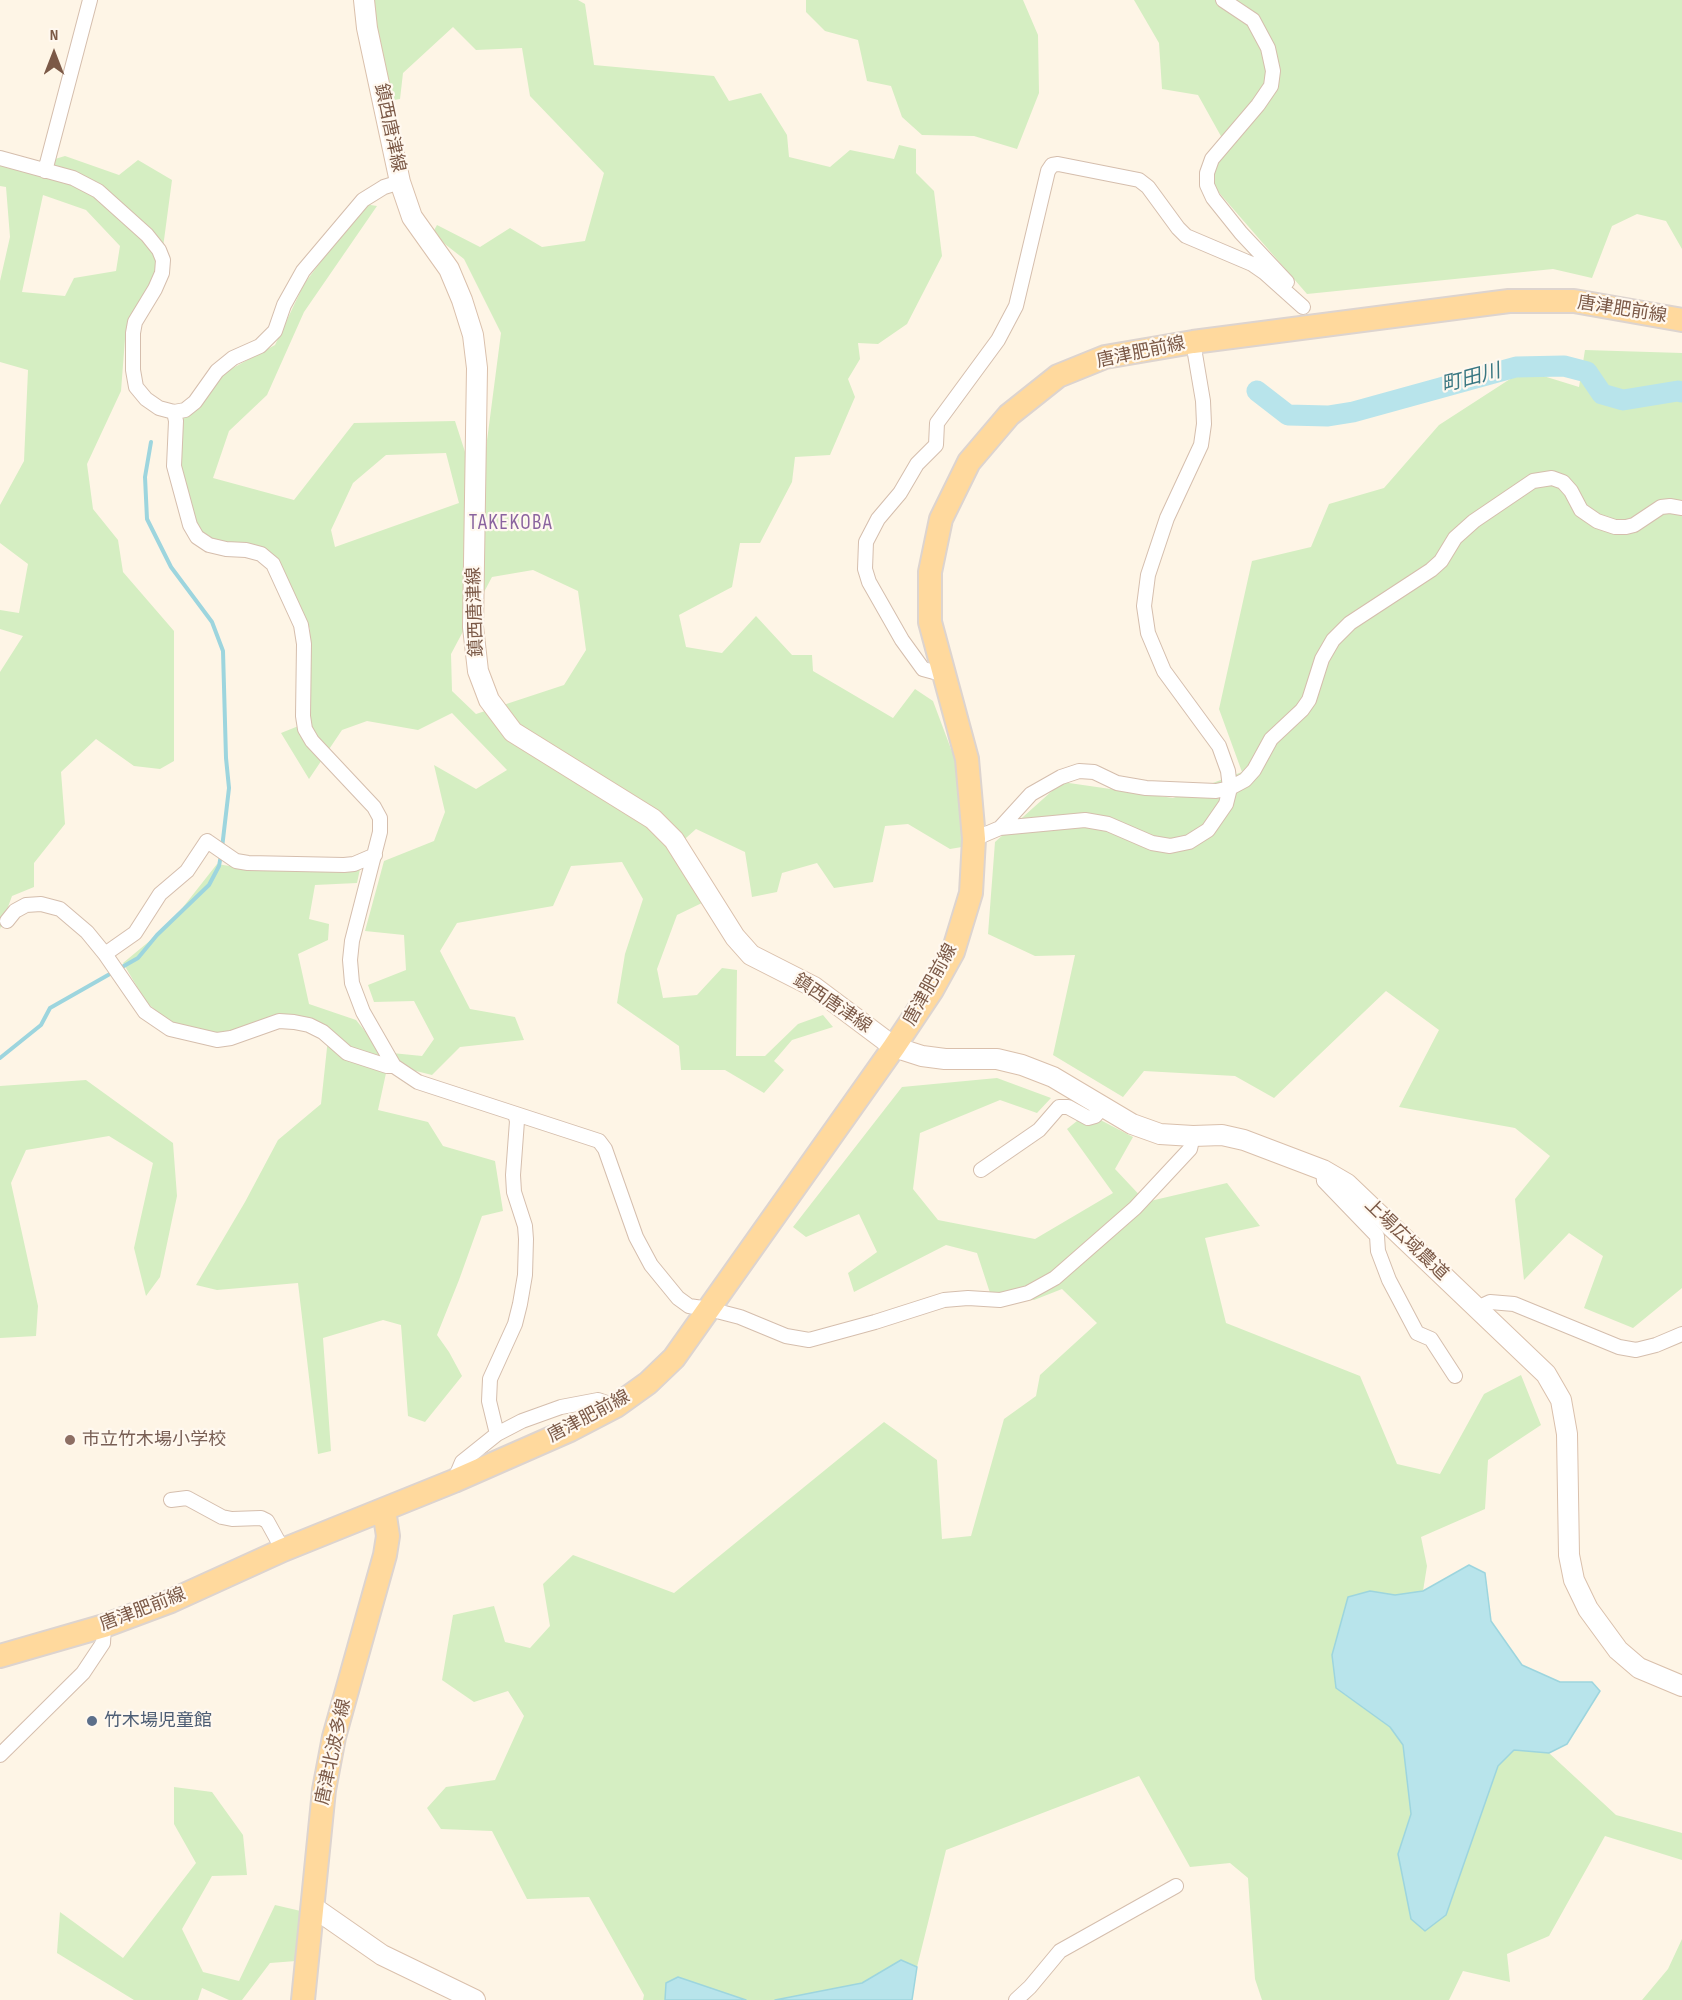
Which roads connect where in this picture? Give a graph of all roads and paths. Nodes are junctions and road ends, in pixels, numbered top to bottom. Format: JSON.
{"nodes":[{"id":1,"x":90,"y":0,"type":"edge"},
{"id":2,"x":364,"y":0,"type":"edge"},
{"id":3,"x":1223,"y":0,"type":"edge"},
{"id":4,"x":0,"y":158,"type":"edge"},
{"id":5,"x":45,"y":171,"type":"junction"},
{"id":6,"x":400,"y":182,"type":"junction"},
{"id":7,"x":1307,"y":317,"type":"junction"},
{"id":8,"x":1682,"y":320,"type":"edge"},
{"id":9,"x":1193,"y":342,"type":"junction"},
{"id":10,"x":174,"y":412,"type":"junction"},
{"id":11,"x":1682,"y":508,"type":"edge"},
{"id":12,"x":945,"y":675,"type":"junction"},
{"id":13,"x":1230,"y":788,"type":"junction"},
{"id":14,"x":1000,"y":828,"type":"junction"},
{"id":15,"x":974,"y":839,"type":"junction"},
{"id":16,"x":375,"y":855,"type":"junction"},
{"id":17,"x":7,"y":921,"type":"dead end"},
{"id":18,"x":108,"y":958,"type":"junction"},
{"id":19,"x":894,"y":1047,"type":"junction"},
{"id":20,"x":394,"y":1066,"type":"junction"},
{"id":21,"x":1103,"y":1107,"type":"junction"},
{"id":22,"x":515,"y":1114,"type":"junction"},
{"id":23,"x":1193,"y":1137,"type":"junction"},
{"id":24,"x":981,"y":1170,"type":"dead end"},
{"id":25,"x":1323,"y":1170,"type":"junction"},
{"id":26,"x":1477,"y":1308,"type":"junction"},
{"id":27,"x":709,"y":1309,"type":"junction"},
{"id":28,"x":1682,"y":1334,"type":"edge"},
{"id":29,"x":1455,"y":1376,"type":"dead end"},
{"id":30,"x":616,"y":1406,"type":"junction"},
{"id":31,"x":497,"y":1434,"type":"junction"},
{"id":32,"x":454,"y":1481,"type":"junction"},
{"id":33,"x":171,"y":1500,"type":"dead end"},
{"id":34,"x":384,"y":1510,"type":"junction"},
{"id":35,"x":283,"y":1550,"type":"junction"},
{"id":36,"x":104,"y":1626,"type":"junction"},
{"id":37,"x":0,"y":1656,"type":"edge"},
{"id":38,"x":1682,"y":1686,"type":"edge"},
{"id":39,"x":0,"y":1755,"type":"edge"},
{"id":40,"x":1176,"y":1886,"type":"dead end"},
{"id":41,"x":313,"y":1907,"type":"junction"},
{"id":42,"x":303,"y":2000,"type":"edge"},
{"id":43,"x":475,"y":2000,"type":"edge"},
{"id":44,"x":1016,"y":2000,"type":"edge"}],
"edges":[{"from":1,"to":5,"type":"street"},
{"from":2,"to":6,"type":"street","name":"鎮西唐津線"},
{"from":3,"to":7,"type":"street"},
{"from":4,"to":5,"type":"street"},
{"from":5,"to":10,"type":"street"},
{"from":6,"to":10,"type":"street"},
{"from":6,"to":19,"type":"street","name":"鎮西唐津線"},
{"from":7,"to":8,"type":"main road","name":"唐津肥前線"},
{"from":7,"to":9,"type":"main road","name":"唐津肥前線"},
{"from":7,"to":12,"type":"street"},
{"from":9,"to":12,"type":"main road","name":"唐津肥前線"},
{"from":9,"to":13,"type":"street"},
{"from":10,"to":16,"type":"street"},
{"from":11,"to":13,"type":"street"},
{"from":12,"to":15,"type":"main road","name":"唐津肥前線"},
{"from":13,"to":14,"type":"street"},
{"from":13,"to":14,"type":"street"},
{"from":14,"to":15,"type":"street"},
{"from":15,"to":19,"type":"main road","name":"唐津肥前線"},
{"from":16,"to":18,"type":"street"},
{"from":16,"to":20,"type":"street"},
{"from":17,"to":18,"type":"street"},
{"from":18,"to":20,"type":"street"},
{"from":19,"to":21,"type":"street","name":"上場広域農道"},
{"from":19,"to":27,"type":"main road","name":"唐津肥前線"},
{"from":20,"to":22,"type":"street"},
{"from":21,"to":23,"type":"street","name":"上場広域農道"},
{"from":21,"to":24,"type":"street"},
{"from":22,"to":27,"type":"street"},
{"from":22,"to":31,"type":"street"},
{"from":23,"to":25,"type":"street","name":"上場広域農道"},
{"from":23,"to":27,"type":"street"},
{"from":25,"to":26,"type":"street","name":"上場広域農道"},
{"from":25,"to":29,"type":"street"},
{"from":26,"to":28,"type":"street"},
{"from":26,"to":38,"type":"street","name":"上場広域農道"},
{"from":27,"to":30,"type":"main road","name":"唐津肥前線"},
{"from":30,"to":31,"type":"street"},
{"from":30,"to":32,"type":"main road","name":"唐津肥前線"},
{"from":31,"to":32,"type":"street"},
{"from":32,"to":34,"type":"main road","name":"唐津肥前線"},
{"from":33,"to":35,"type":"street"},
{"from":34,"to":35,"type":"main road","name":"唐津肥前線"},
{"from":34,"to":41,"type":"main road","name":"唐津北波多線"},
{"from":35,"to":36,"type":"main road","name":"唐津肥前線"},
{"from":36,"to":37,"type":"main road","name":"唐津肥前線"},
{"from":36,"to":39,"type":"street"},
{"from":40,"to":44,"type":"street"},
{"from":41,"to":42,"type":"main road","name":"唐津北波多線"},
{"from":41,"to":43,"type":"street"}]}
